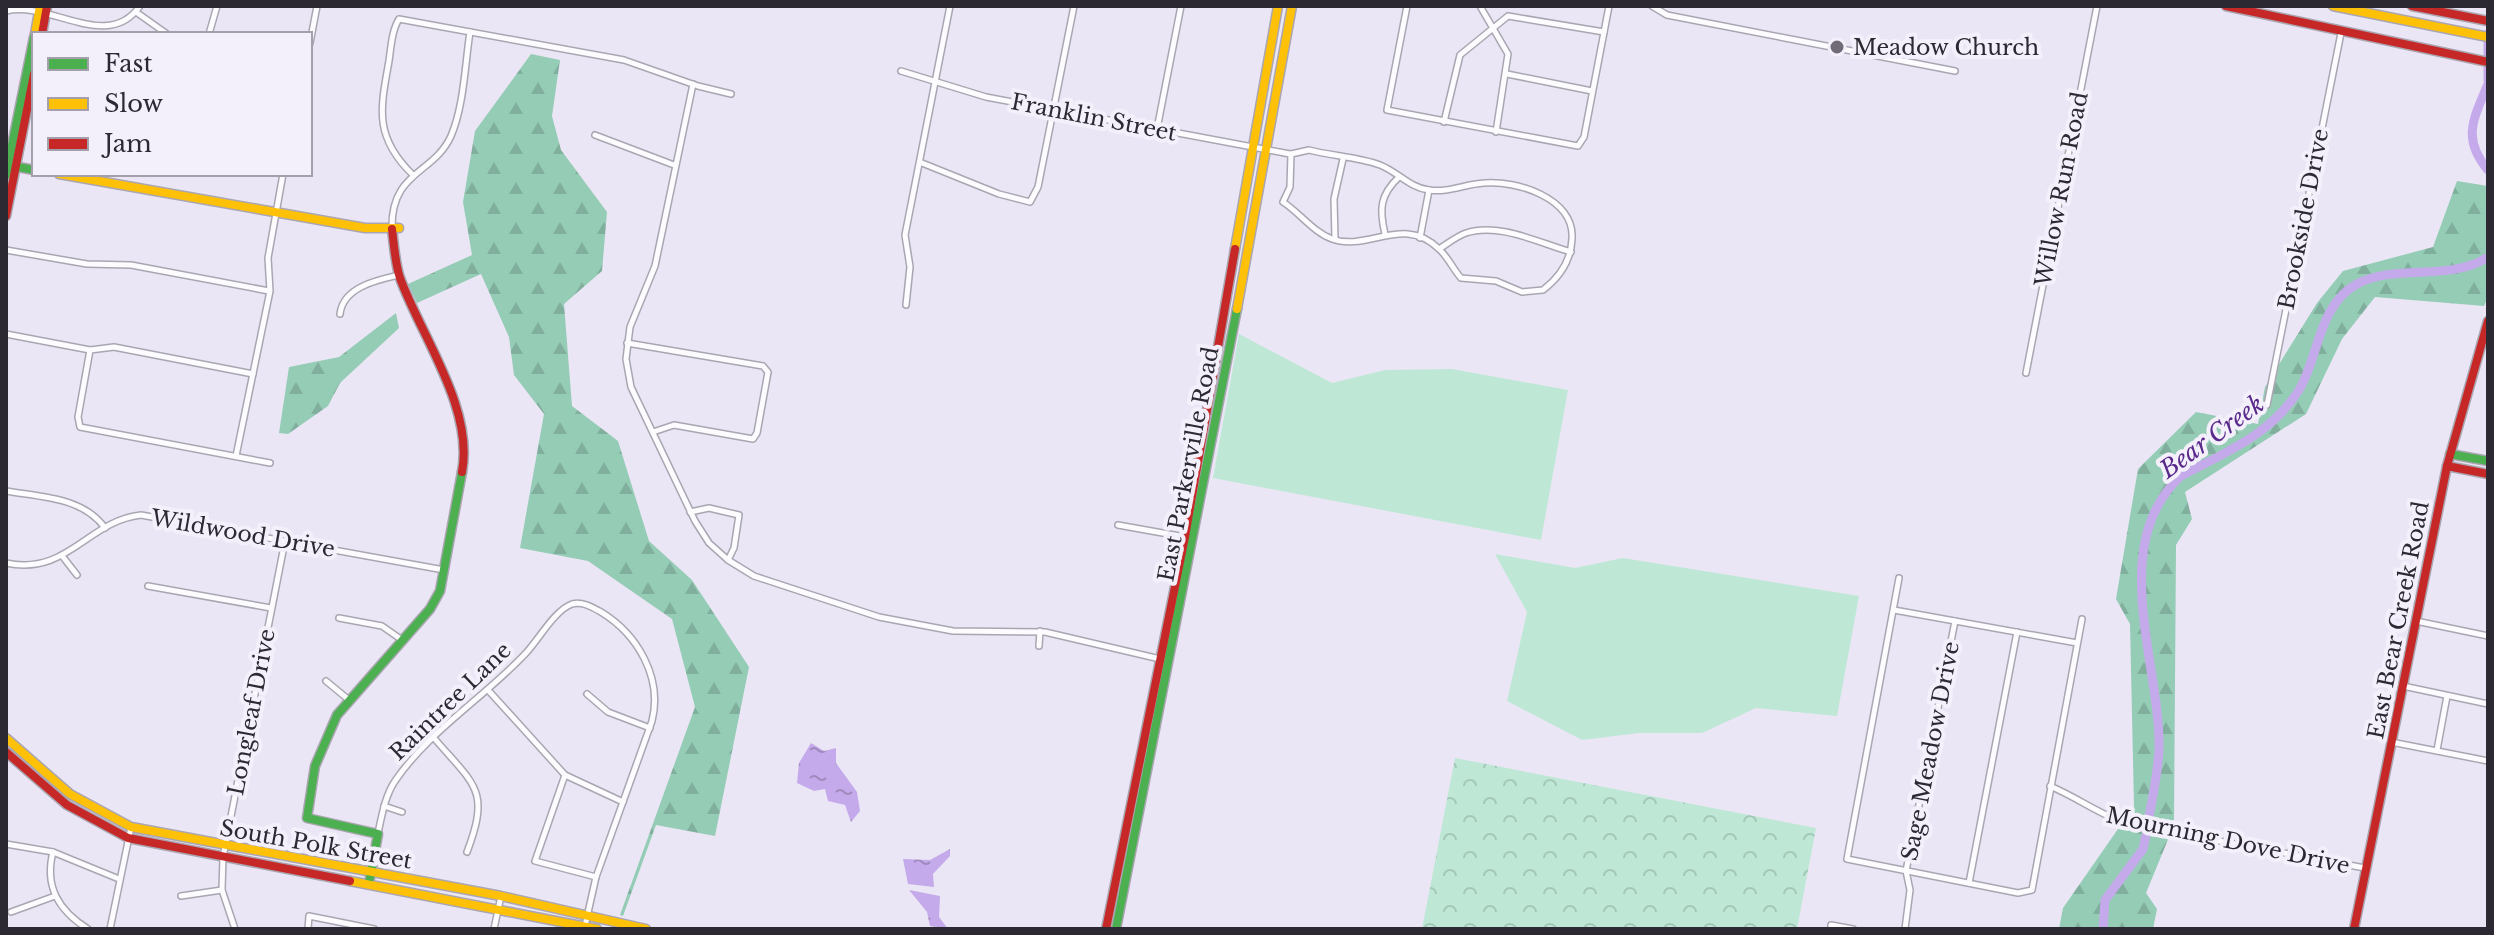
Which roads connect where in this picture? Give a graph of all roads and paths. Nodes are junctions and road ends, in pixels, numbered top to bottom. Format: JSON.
{"nodes":[{"id":1,"x":140,"y":6,"type":"edge"},
{"id":2,"x":217,"y":6,"type":"edge"},
{"id":3,"x":317,"y":6,"type":"edge"},
{"id":4,"x":950,"y":6,"type":"edge"},
{"id":5,"x":1074,"y":6,"type":"edge"},
{"id":6,"x":1181,"y":6,"type":"edge"},
{"id":7,"x":1278,"y":6,"type":"edge"},
{"id":8,"x":1292,"y":6,"type":"edge"},
{"id":9,"x":1407,"y":6,"type":"edge"},
{"id":10,"x":1480,"y":6,"type":"edge"},
{"id":11,"x":1609,"y":6,"type":"edge"},
{"id":12,"x":1652,"y":6,"type":"edge"},
{"id":13,"x":2097,"y":6,"type":"edge"},
{"id":14,"x":2226,"y":6,"type":"edge"},
{"id":15,"x":2333,"y":6,"type":"edge"},
{"id":16,"x":2412,"y":6,"type":"edge"},
{"id":17,"x":43,"y":8,"type":"edge"},
{"id":18,"x":6,"y":11,"type":"edge"},
{"id":19,"x":136,"y":12,"type":"junction"},
{"id":20,"x":2488,"y":21,"type":"edge"},
{"id":21,"x":1275,"y":24,"type":"junction"},
{"id":22,"x":1494,"y":25,"type":"junction"},
{"id":23,"x":1288,"y":26,"type":"junction"},
{"id":24,"x":35,"y":32,"type":"edge"},
{"id":25,"x":42,"y":32,"type":"edge"},
{"id":26,"x":164,"y":32,"type":"edge"},
{"id":27,"x":210,"y":32,"type":"edge"},
{"id":28,"x":312,"y":32,"type":"edge"},
{"id":29,"x":470,"y":32,"type":"junction"},
{"id":30,"x":1604,"y":32,"type":"junction"},
{"id":31,"x":2341,"y":33,"type":"junction"},
{"id":32,"x":2488,"y":37,"type":"edge"},
{"id":33,"x":32,"y":62,"type":"edge"},
{"id":34,"x":2488,"y":62,"type":"edge"},
{"id":35,"x":901,"y":71,"type":"dead end"},
{"id":36,"x":1955,"y":71,"type":"dead end"},
{"id":37,"x":1507,"y":74,"type":"junction"},
{"id":38,"x":936,"y":80,"type":"junction"},
{"id":39,"x":693,"y":84,"type":"junction"},
{"id":40,"x":1265,"y":84,"type":"junction"},
{"id":41,"x":30,"y":89,"type":"edge"},
{"id":42,"x":1592,"y":91,"type":"junction"},
{"id":43,"x":731,"y":94,"type":"dead end"},
{"id":44,"x":1054,"y":109,"type":"junction"},
{"id":45,"x":1444,"y":122,"type":"junction"},
{"id":46,"x":1272,"y":125,"type":"junction"},
{"id":47,"x":1157,"y":129,"type":"junction"},
{"id":48,"x":1496,"y":132,"type":"junction"},
{"id":49,"x":595,"y":135,"type":"dead end"},
{"id":50,"x":1255,"y":147,"type":"junction"},
{"id":51,"x":1267,"y":149,"type":"junction"},
{"id":52,"x":1291,"y":154,"type":"junction"},
{"id":53,"x":1343,"y":159,"type":"junction"},
{"id":54,"x":922,"y":163,"type":"junction"},
{"id":55,"x":674,"y":165,"type":"junction"},
{"id":56,"x":10,"y":166,"type":"edge"},
{"id":57,"x":32,"y":170,"type":"edge"},
{"id":58,"x":6,"y":175,"type":"edge"},
{"id":59,"x":413,"y":175,"type":"junction"},
{"id":60,"x":71,"y":176,"type":"edge"},
{"id":61,"x":283,"y":176,"type":"edge"},
{"id":62,"x":1399,"y":177,"type":"junction"},
{"id":63,"x":1429,"y":190,"type":"junction"},
{"id":64,"x":277,"y":210,"type":"junction"},
{"id":65,"x":6,"y":216,"type":"edge"},
{"id":66,"x":395,"y":228,"type":"junction"},
{"id":67,"x":1385,"y":234,"type":"junction"},
{"id":68,"x":1420,"y":238,"type":"junction"},
{"id":69,"x":1335,"y":240,"type":"junction"},
{"id":70,"x":1439,"y":249,"type":"junction"},
{"id":71,"x":6,"y":250,"type":"edge"},
{"id":72,"x":1571,"y":252,"type":"junction"},
{"id":73,"x":399,"y":275,"type":"junction"},
{"id":74,"x":270,"y":291,"type":"junction"},
{"id":75,"x":906,"y":305,"type":"dead end"},
{"id":76,"x":340,"y":314,"type":"dead end"},
{"id":77,"x":2488,"y":321,"type":"edge"},
{"id":78,"x":6,"y":334,"type":"edge"},
{"id":79,"x":626,"y":342,"type":"junction"},
{"id":80,"x":90,"y":350,"type":"junction"},
{"id":81,"x":2026,"y":373,"type":"dead end"},
{"id":82,"x":253,"y":374,"type":"junction"},
{"id":83,"x":2267,"y":405,"type":"dead end"},
{"id":84,"x":1208,"y":407,"type":"junction"},
{"id":85,"x":1218,"y":410,"type":"junction"},
{"id":86,"x":653,"y":432,"type":"junction"},
{"id":87,"x":2450,"y":454,"type":"junction"},
{"id":88,"x":236,"y":456,"type":"junction"},
{"id":89,"x":2488,"y":461,"type":"edge"},
{"id":90,"x":270,"y":463,"type":"dead end"},
{"id":91,"x":2447,"y":466,"type":"junction"},
{"id":92,"x":2488,"y":474,"type":"edge"},
{"id":93,"x":6,"y":491,"type":"edge"},
{"id":94,"x":690,"y":512,"type":"junction"},
{"id":95,"x":1118,"y":525,"type":"dead end"},
{"id":96,"x":105,"y":528,"type":"junction"},
{"id":97,"x":1189,"y":538,"type":"junction"},
{"id":98,"x":285,"y":541,"type":"junction"},
{"id":99,"x":63,"y":557,"type":"junction"},
{"id":100,"x":728,"y":560,"type":"junction"},
{"id":101,"x":6,"y":563,"type":"edge"},
{"id":102,"x":444,"y":570,"type":"junction"},
{"id":103,"x":77,"y":575,"type":"dead end"},
{"id":104,"x":1899,"y":578,"type":"dead end"},
{"id":105,"x":148,"y":586,"type":"dead end"},
{"id":106,"x":271,"y":608,"type":"junction"},
{"id":107,"x":1894,"y":610,"type":"junction"},
{"id":108,"x":339,"y":618,"type":"dead end"},
{"id":109,"x":2082,"y":619,"type":"dead end"},
{"id":110,"x":1955,"y":621,"type":"junction"},
{"id":111,"x":2416,"y":621,"type":"junction"},
{"id":112,"x":1040,"y":631,"type":"junction"},
{"id":113,"x":2017,"y":632,"type":"junction"},
{"id":114,"x":2488,"y":636,"type":"edge"},
{"id":115,"x":403,"y":641,"type":"junction"},
{"id":116,"x":2077,"y":643,"type":"junction"},
{"id":117,"x":1039,"y":646,"type":"dead end"},
{"id":118,"x":1164,"y":659,"type":"junction"},
{"id":119,"x":326,"y":681,"type":"dead end"},
{"id":120,"x":2403,"y":686,"type":"junction"},
{"id":121,"x":488,"y":690,"type":"junction"},
{"id":122,"x":587,"y":694,"type":"dead end"},
{"id":123,"x":2447,"y":696,"type":"junction"},
{"id":124,"x":349,"y":700,"type":"junction"},
{"id":125,"x":2488,"y":704,"type":"edge"},
{"id":126,"x":650,"y":728,"type":"junction"},
{"id":127,"x":6,"y":738,"type":"edge"},
{"id":128,"x":434,"y":738,"type":"junction"},
{"id":129,"x":2391,"y":742,"type":"junction"},
{"id":130,"x":2437,"y":750,"type":"junction"},
{"id":131,"x":6,"y":752,"type":"edge"},
{"id":132,"x":2488,"y":761,"type":"edge"},
{"id":133,"x":565,"y":775,"type":"junction"},
{"id":134,"x":2050,"y":786,"type":"junction"},
{"id":135,"x":623,"y":802,"type":"junction"},
{"id":136,"x":384,"y":806,"type":"junction"},
{"id":137,"x":402,"y":812,"type":"dead end"},
{"id":138,"x":131,"y":827,"type":"junction"},
{"id":139,"x":1131,"y":828,"type":"junction"},
{"id":140,"x":378,"y":834,"type":"junction"},
{"id":141,"x":128,"y":838,"type":"junction"},
{"id":142,"x":6,"y":844,"type":"edge"},
{"id":143,"x":225,"y":847,"type":"junction"},
{"id":144,"x":53,"y":852,"type":"junction"},
{"id":145,"x":467,"y":852,"type":"dead end"},
{"id":146,"x":223,"y":857,"type":"junction"},
{"id":147,"x":2366,"y":868,"type":"junction"},
{"id":148,"x":1906,"y":871,"type":"junction"},
{"id":149,"x":371,"y":872,"type":"junction"},
{"id":150,"x":596,"y":877,"type":"junction"},
{"id":151,"x":119,"y":879,"type":"junction"},
{"id":152,"x":369,"y":883,"type":"junction"},
{"id":153,"x":1969,"y":883,"type":"junction"},
{"id":154,"x":222,"y":890,"type":"junction"},
{"id":155,"x":55,"y":896,"type":"junction"},
{"id":156,"x":181,"y":896,"type":"dead end"},
{"id":157,"x":501,"y":896,"type":"junction"},
{"id":158,"x":499,"y":909,"type":"junction"},
{"id":159,"x":11,"y":912,"type":"dead end"},
{"id":160,"x":588,"y":915,"type":"junction"},
{"id":161,"x":585,"y":926,"type":"junction"},
{"id":162,"x":632,"y":927,"type":"edge"},
{"id":163,"x":1831,"y":927,"type":"edge"},
{"id":164,"x":88,"y":929,"type":"edge"},
{"id":165,"x":110,"y":929,"type":"edge"},
{"id":166,"x":235,"y":929,"type":"edge"},
{"id":167,"x":308,"y":929,"type":"edge"},
{"id":168,"x":374,"y":929,"type":"edge"},
{"id":169,"x":494,"y":929,"type":"edge"},
{"id":170,"x":597,"y":929,"type":"edge"},
{"id":171,"x":645,"y":929,"type":"edge"},
{"id":172,"x":1106,"y":929,"type":"edge"},
{"id":173,"x":1116,"y":929,"type":"edge"},
{"id":174,"x":1853,"y":929,"type":"edge"},
{"id":175,"x":1905,"y":929,"type":"edge"},
{"id":176,"x":2354,"y":929,"type":"edge"}],
"edges":[{"from":1,"to":19,"type":"street"},
{"from":2,"to":27,"type":"street"},
{"from":3,"to":28,"type":"street"},
{"from":4,"to":38,"type":"street"},
{"from":5,"to":44,"type":"street"},
{"from":6,"to":47,"type":"street"},
{"from":7,"to":21,"type":"main road","name":"East Parkerville Road"},
{"from":8,"to":23,"type":"main road","name":"East Parkerville Road"},
{"from":9,"to":45,"type":"street"},
{"from":10,"to":22,"type":"street"},
{"from":11,"to":30,"type":"street"},
{"from":12,"to":36,"type":"street"},
{"from":13,"to":81,"type":"street","name":"Willow Run Road"},
{"from":14,"to":31,"type":"main road"},
{"from":15,"to":32,"type":"main road"},
{"from":16,"to":20,"type":"main road"},
{"from":17,"to":18,"type":"street"},
{"from":17,"to":19,"type":"street"},
{"from":17,"to":24,"type":"main road"},
{"from":17,"to":25,"type":"main road"},
{"from":19,"to":26,"type":"street"},
{"from":21,"to":23,"type":"main road"},
{"from":21,"to":40,"type":"main road","name":"East Parkerville Road"},
{"from":22,"to":30,"type":"street"},
{"from":22,"to":37,"type":"street"},
{"from":22,"to":45,"type":"street"},
{"from":23,"to":46,"type":"main road","name":"East Parkerville Road"},
{"from":29,"to":39,"type":"street"},
{"from":29,"to":59,"type":"street"},
{"from":29,"to":59,"type":"street"},
{"from":30,"to":42,"type":"street"},
{"from":31,"to":34,"type":"main road"},
{"from":31,"to":83,"type":"street","name":"Brookside Drive"},
{"from":33,"to":41,"type":"main road"},
{"from":35,"to":38,"type":"street","name":"Franklin Street"},
{"from":37,"to":42,"type":"street"},
{"from":37,"to":48,"type":"street"},
{"from":38,"to":44,"type":"street","name":"Franklin Street"},
{"from":38,"to":54,"type":"street"},
{"from":39,"to":43,"type":"street"},
{"from":39,"to":55,"type":"street"},
{"from":40,"to":46,"type":"main road"},
{"from":40,"to":50,"type":"main road","name":"East Parkerville Road"},
{"from":41,"to":56,"type":"main road"},
{"from":42,"to":48,"type":"street"},
{"from":44,"to":47,"type":"street","name":"Franklin Street"},
{"from":44,"to":54,"type":"street"},
{"from":45,"to":48,"type":"street"},
{"from":46,"to":51,"type":"main road","name":"East Parkerville Road"},
{"from":47,"to":50,"type":"street","name":"Franklin Street"},
{"from":49,"to":55,"type":"street"},
{"from":50,"to":51,"type":"street","name":"Franklin Street"},
{"from":50,"to":84,"type":"main road","name":"East Parkerville Road"},
{"from":51,"to":52,"type":"street","name":"Franklin Street"},
{"from":51,"to":85,"type":"main road","name":"East Parkerville Road"},
{"from":52,"to":53,"type":"street","name":"Franklin Street"},
{"from":52,"to":69,"type":"street"},
{"from":53,"to":62,"type":"street","name":"Franklin Street"},
{"from":53,"to":69,"type":"street"},
{"from":54,"to":75,"type":"street"},
{"from":55,"to":79,"type":"street"},
{"from":56,"to":57,"type":"main road"},
{"from":56,"to":58,"type":"main road"},
{"from":56,"to":65,"type":"main road"},
{"from":59,"to":66,"type":"street"},
{"from":60,"to":64,"type":"main road"},
{"from":61,"to":64,"type":"street"},
{"from":62,"to":63,"type":"street","name":"Franklin Street"},
{"from":62,"to":67,"type":"street"},
{"from":63,"to":68,"type":"street"},
{"from":63,"to":72,"type":"street"},
{"from":64,"to":66,"type":"main road"},
{"from":64,"to":74,"type":"street"},
{"from":66,"to":73,"type":"main road"},
{"from":67,"to":68,"type":"street"},
{"from":67,"to":69,"type":"street"},
{"from":68,"to":70,"type":"street"},
{"from":70,"to":72,"type":"street"},
{"from":70,"to":72,"type":"street"},
{"from":71,"to":74,"type":"street"},
{"from":73,"to":76,"type":"street"},
{"from":73,"to":102,"type":"main road"},
{"from":74,"to":82,"type":"street"},
{"from":77,"to":87,"type":"main road","name":"East Bear Creek Road"},
{"from":78,"to":80,"type":"street"},
{"from":79,"to":86,"type":"street"},
{"from":79,"to":86,"type":"street"},
{"from":80,"to":82,"type":"street"},
{"from":80,"to":88,"type":"street"},
{"from":82,"to":88,"type":"street"},
{"from":84,"to":85,"type":"main road"},
{"from":84,"to":97,"type":"main road","name":"East Parkerville Road"},
{"from":85,"to":97,"type":"main road","name":"East Parkerville Road"},
{"from":86,"to":94,"type":"street"},
{"from":87,"to":89,"type":"main road"},
{"from":87,"to":91,"type":"main road","name":"East Bear Creek Road"},
{"from":88,"to":90,"type":"street"},
{"from":91,"to":92,"type":"main road"},
{"from":91,"to":111,"type":"main road","name":"East Bear Creek Road"},
{"from":93,"to":96,"type":"street"},
{"from":94,"to":100,"type":"street"},
{"from":94,"to":100,"type":"street"},
{"from":95,"to":97,"type":"street"},
{"from":96,"to":98,"type":"street","name":"Wildwood Drive"},
{"from":96,"to":99,"type":"street","name":"Wildwood Drive"},
{"from":97,"to":118,"type":"main road","name":"East Parkerville Road"},
{"from":98,"to":102,"type":"street","name":"Wildwood Drive"},
{"from":98,"to":106,"type":"street","name":"Longleaf Drive"},
{"from":99,"to":101,"type":"street","name":"Wildwood Drive"},
{"from":99,"to":103,"type":"street"},
{"from":100,"to":112,"type":"street"},
{"from":102,"to":115,"type":"main road"},
{"from":104,"to":107,"type":"street"},
{"from":105,"to":106,"type":"street"},
{"from":106,"to":143,"type":"street","name":"Longleaf Drive"},
{"from":107,"to":110,"type":"street"},
{"from":107,"to":148,"type":"street"},
{"from":108,"to":115,"type":"street"},
{"from":109,"to":116,"type":"street"},
{"from":110,"to":113,"type":"street"},
{"from":110,"to":148,"type":"street","name":"Sage Meadow Drive"},
{"from":111,"to":114,"type":"street"},
{"from":111,"to":120,"type":"main road","name":"East Bear Creek Road"},
{"from":112,"to":117,"type":"street"},
{"from":112,"to":118,"type":"street"},
{"from":113,"to":116,"type":"street"},
{"from":113,"to":153,"type":"street"},
{"from":115,"to":124,"type":"main road"},
{"from":116,"to":134,"type":"street"},
{"from":118,"to":139,"type":"main road","name":"East Parkerville Road"},
{"from":119,"to":124,"type":"street"},
{"from":120,"to":123,"type":"street"},
{"from":120,"to":129,"type":"main road","name":"East Bear Creek Road"},
{"from":121,"to":126,"type":"street","name":"Raintree Lane"},
{"from":121,"to":128,"type":"street","name":"Raintree Lane"},
{"from":121,"to":133,"type":"street"},
{"from":122,"to":126,"type":"street"},
{"from":123,"to":125,"type":"street"},
{"from":123,"to":130,"type":"street"},
{"from":124,"to":140,"type":"main road"},
{"from":126,"to":135,"type":"street"},
{"from":127,"to":138,"type":"main road","name":"South Polk Street"},
{"from":128,"to":136,"type":"street","name":"Raintree Lane"},
{"from":128,"to":145,"type":"street"},
{"from":129,"to":130,"type":"street"},
{"from":129,"to":147,"type":"main road","name":"East Bear Creek Road"},
{"from":130,"to":132,"type":"street"},
{"from":131,"to":141,"type":"main road","name":"South Polk Street"},
{"from":133,"to":135,"type":"street"},
{"from":133,"to":150,"type":"street"},
{"from":134,"to":147,"type":"street","name":"Mourning Dove Drive"},
{"from":134,"to":153,"type":"street"},
{"from":135,"to":150,"type":"street"},
{"from":136,"to":137,"type":"street"},
{"from":136,"to":140,"type":"street","name":"Raintree Lane"},
{"from":138,"to":141,"type":"street"},
{"from":138,"to":143,"type":"main road","name":"South Polk Street"},
{"from":139,"to":172,"type":"main road","name":"East Parkerville Road"},
{"from":139,"to":173,"type":"main road","name":"East Parkerville Road"},
{"from":140,"to":149,"type":"main road","name":"Raintree Lane"},
{"from":141,"to":146,"type":"main road","name":"South Polk Street"},
{"from":141,"to":151,"type":"street"},
{"from":142,"to":144,"type":"street"},
{"from":143,"to":146,"type":"street","name":"Longleaf Drive"},
{"from":143,"to":149,"type":"main road","name":"South Polk Street"},
{"from":144,"to":151,"type":"street"},
{"from":144,"to":155,"type":"street"},
{"from":146,"to":152,"type":"main road","name":"South Polk Street"},
{"from":146,"to":154,"type":"street","name":"Longleaf Drive"},
{"from":147,"to":176,"type":"main road","name":"East Bear Creek Road"},
{"from":148,"to":153,"type":"street"},
{"from":148,"to":175,"type":"street","name":"Sage Meadow Drive"},
{"from":149,"to":152,"type":"main road","name":"Raintree Lane"},
{"from":149,"to":157,"type":"main road","name":"South Polk Street"},
{"from":150,"to":160,"type":"street"},
{"from":151,"to":165,"type":"street"},
{"from":152,"to":158,"type":"main road","name":"South Polk Street"},
{"from":154,"to":156,"type":"street"},
{"from":154,"to":166,"type":"street","name":"Longleaf Drive"},
{"from":155,"to":159,"type":"street"},
{"from":155,"to":164,"type":"street"},
{"from":157,"to":158,"type":"street"},
{"from":157,"to":160,"type":"main road","name":"South Polk Street"},
{"from":158,"to":161,"type":"main road","name":"South Polk Street"},
{"from":158,"to":169,"type":"street"},
{"from":160,"to":161,"type":"street"},
{"from":160,"to":162,"type":"main road","name":"South Polk Street"},
{"from":161,"to":170,"type":"main road","name":"South Polk Street"},
{"from":162,"to":171,"type":"main road","name":"South Polk Street"},
{"from":163,"to":174,"type":"street"},
{"from":167,"to":168,"type":"street"}]}
